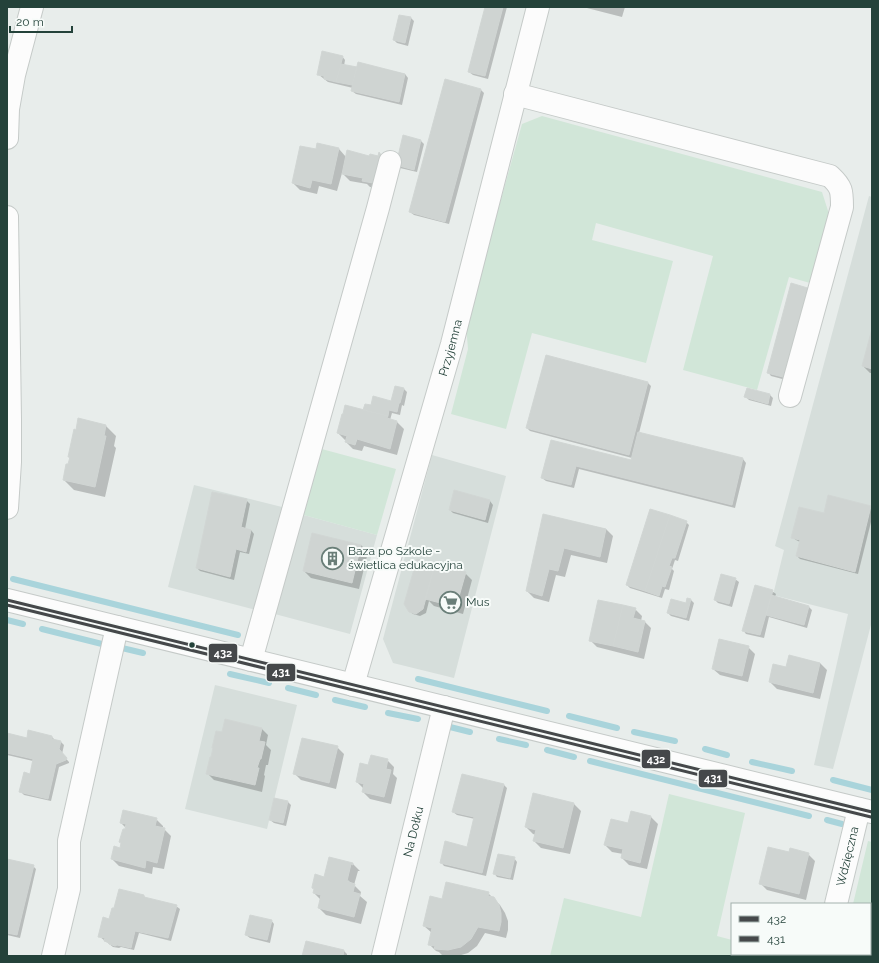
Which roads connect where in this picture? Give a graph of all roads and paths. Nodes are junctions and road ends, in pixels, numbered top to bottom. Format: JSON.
{"nodes":[{"id":1,"x":32,"y":7,"type":"edge"},
{"id":2,"x":538,"y":7,"type":"edge"},
{"id":3,"x":515,"y":94,"type":"junction"},
{"id":4,"x":7,"y":138,"type":"edge"},
{"id":5,"x":390,"y":162,"type":"dead end"},
{"id":6,"x":7,"y":217,"type":"edge"},
{"id":7,"x":790,"y":396,"type":"dead end"},
{"id":8,"x":7,"y":508,"type":"edge"},
{"id":9,"x":7,"y":600,"type":"edge"},
{"id":10,"x":117,"y":627,"type":"junction"},
{"id":11,"x":251,"y":660,"type":"junction"},
{"id":12,"x":353,"y":685,"type":"junction"},
{"id":13,"x":444,"y":707,"type":"junction"},
{"id":14,"x":866,"y":810,"type":"edge"},
{"id":15,"x":836,"y":903,"type":"edge"},
{"id":16,"x":53,"y":956,"type":"edge"},
{"id":17,"x":383,"y":956,"type":"edge"}],
"edges":[{"from":1,"to":4,"type":"street"},
{"from":2,"to":3,"type":"street","name":"Przyjemna"},
{"from":3,"to":7,"type":"street"},
{"from":3,"to":12,"type":"street","name":"Przyjemna"},
{"from":5,"to":11,"type":"street"},
{"from":6,"to":8,"type":"street"},
{"from":9,"to":10,"type":"street"},
{"from":10,"to":11,"type":"street"},
{"from":10,"to":16,"type":"street"},
{"from":11,"to":12,"type":"street"},
{"from":12,"to":13,"type":"street"},
{"from":13,"to":14,"type":"street"},
{"from":13,"to":17,"type":"street","name":"Na Dołku"},
{"from":14,"to":15,"type":"street","name":"Wdzięczna"}]}
